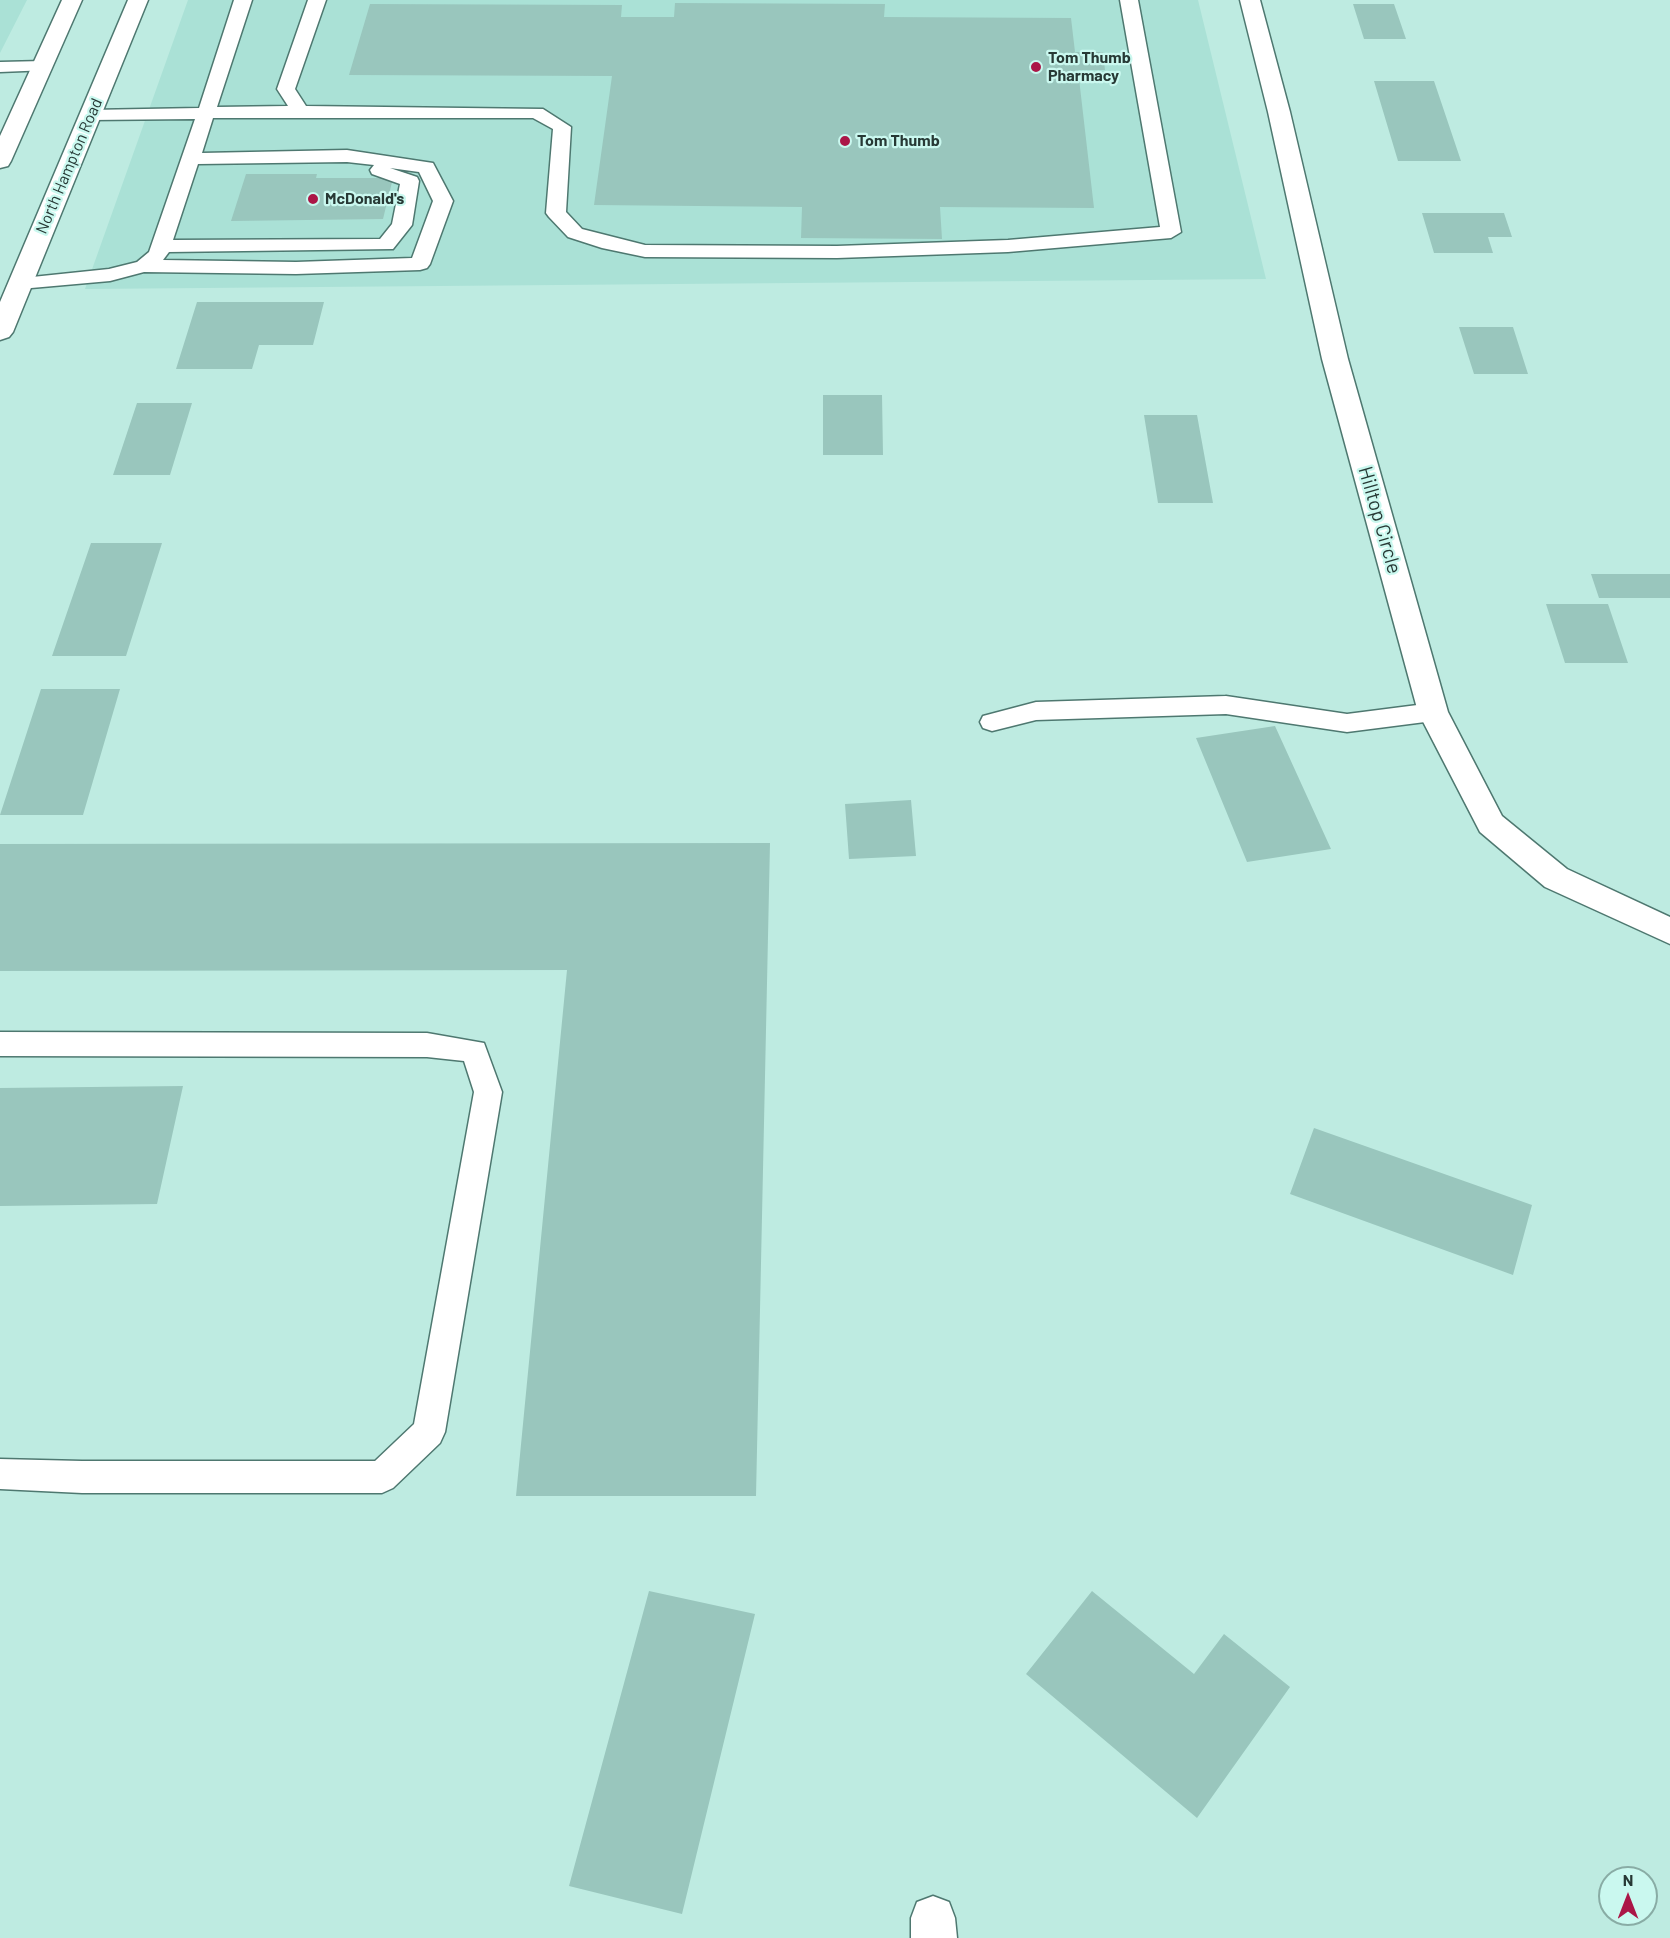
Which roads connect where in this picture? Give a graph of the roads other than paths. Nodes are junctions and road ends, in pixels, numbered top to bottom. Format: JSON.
{"nodes":[{"id":1,"x":72,"y":0,"type":"edge"},
{"id":2,"x":138,"y":0,"type":"edge"},
{"id":3,"x":243,"y":0,"type":"edge"},
{"id":4,"x":317,"y":0,"type":"edge"},
{"id":5,"x":1129,"y":0,"type":"edge"},
{"id":6,"x":1250,"y":0,"type":"edge"},
{"id":7,"x":43,"y":66,"type":"junction"},
{"id":8,"x":0,"y":67,"type":"edge"},
{"id":9,"x":301,"y":111,"type":"junction"},
{"id":10,"x":206,"y":113,"type":"junction"},
{"id":11,"x":90,"y":115,"type":"junction"},
{"id":12,"x":190,"y":159,"type":"junction"},
{"id":13,"x":0,"y":161,"type":"edge"},
{"id":14,"x":161,"y":246,"type":"junction"},
{"id":15,"x":144,"y":267,"type":"junction"},
{"id":16,"x":10,"y":283,"type":"edge"},
{"id":17,"x":0,"y":332,"type":"edge"},
{"id":18,"x":1433,"y":712,"type":"junction"},
{"id":19,"x":992,"y":722,"type":"dead end"},
{"id":20,"x":1670,"y":931,"type":"edge"},
{"id":21,"x":0,"y":1044,"type":"edge"},
{"id":22,"x":0,"y":1474,"type":"edge"}],
"edges":[{"from":1,"to":7,"type":"street"},
{"from":2,"to":11,"type":"street","name":"North Hampton Road"},
{"from":3,"to":10,"type":"lane"},
{"from":4,"to":9,"type":"lane"},
{"from":5,"to":9,"type":"lane"},
{"from":6,"to":18,"type":"street","name":"Hilltop Circle"},
{"from":7,"to":8,"type":"lane"},
{"from":7,"to":13,"type":"street"},
{"from":9,"to":10,"type":"lane"},
{"from":10,"to":11,"type":"lane"},
{"from":10,"to":12,"type":"lane"},
{"from":11,"to":16,"type":"street","name":"North Hampton Road"},
{"from":12,"to":14,"type":"lane"},
{"from":12,"to":14,"type":"lane"},
{"from":12,"to":15,"type":"lane"},
{"from":14,"to":15,"type":"lane"},
{"from":15,"to":16,"type":"lane"},
{"from":16,"to":17,"type":"street","name":"North Hampton Road"},
{"from":18,"to":19,"type":"lane"},
{"from":18,"to":20,"type":"street","name":"Hilltop Circle"},
{"from":21,"to":22,"type":"lane"}]}
